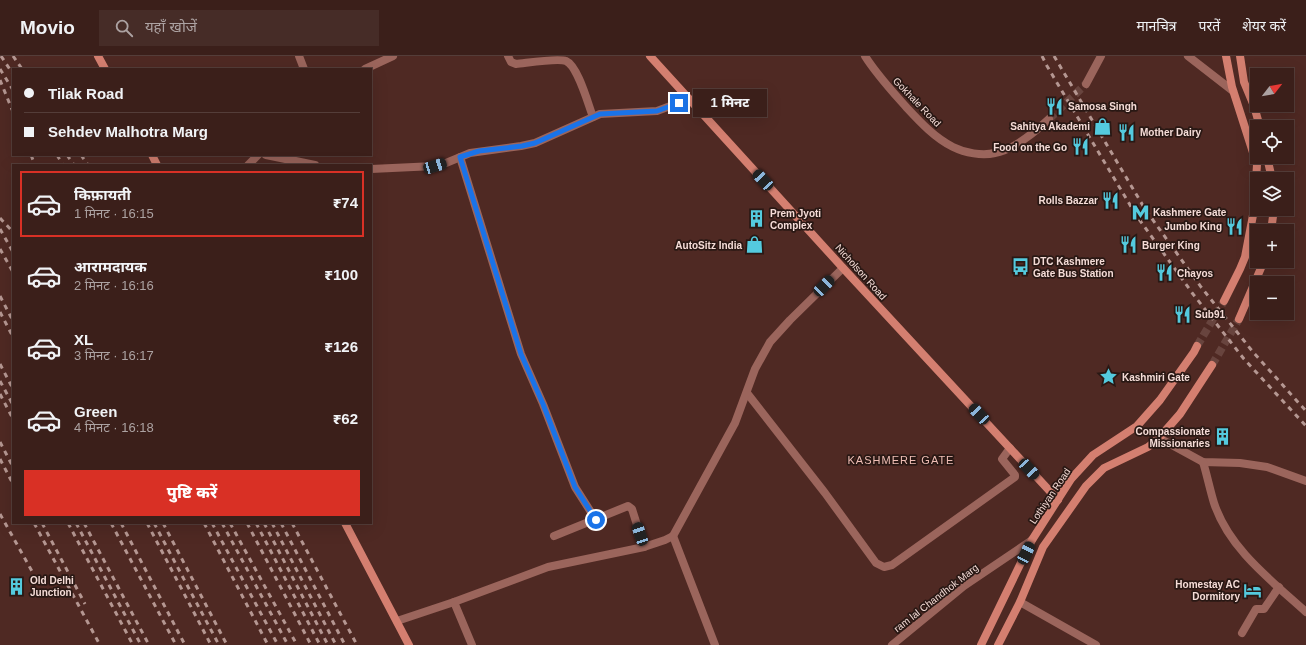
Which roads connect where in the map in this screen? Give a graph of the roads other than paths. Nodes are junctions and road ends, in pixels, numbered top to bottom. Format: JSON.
{"nodes":[{"id":1,"x":98,"y":56,"type":"edge"},
{"id":2,"x":299,"y":56,"type":"edge"},
{"id":3,"x":393,"y":56,"type":"edge"},
{"id":4,"x":508,"y":56,"type":"edge"},
{"id":5,"x":650,"y":56,"type":"edge"},
{"id":6,"x":864,"y":56,"type":"edge"},
{"id":7,"x":1101,"y":56,"type":"edge"},
{"id":8,"x":1188,"y":56,"type":"edge"},
{"id":9,"x":1226,"y":56,"type":"edge"},
{"id":10,"x":1240,"y":56,"type":"edge"},
{"id":11,"x":104,"y":68,"type":"edge"},
{"id":12,"x":304,"y":68,"type":"edge"},
{"id":13,"x":367,"y":68,"type":"edge"},
{"id":14,"x":1086,"y":84,"type":"tunnel mouth"},
{"id":15,"x":1233,"y":91,"type":"junction"},
{"id":16,"x":689,"y":99,"type":"junction"},
{"id":17,"x":593,"y":117,"type":"junction"},
{"id":18,"x":1049,"y":119,"type":"tunnel mouth"},
{"id":19,"x":1258,"y":120,"type":"edge"},
{"id":20,"x":257,"y":156,"type":"edge"},
{"id":21,"x":271,"y":156,"type":"edge"},
{"id":22,"x":460,"y":157,"type":"junction"},
{"id":23,"x":249,"y":164,"type":"edge"},
{"id":24,"x":310,"y":164,"type":"edge"},
{"id":25,"x":372,"y":169,"type":"edge"},
{"id":26,"x":843,"y":268,"type":"junction"},
{"id":27,"x":1261,"y":268,"type":"edge"},
{"id":28,"x":1224,"y":301,"type":"tunnel mouth"},
{"id":29,"x":1239,"y":319,"type":"tunnel mouth"},
{"id":30,"x":1197,"y":346,"type":"tunnel mouth"},
{"id":31,"x":1212,"y":365,"type":"tunnel mouth"},
{"id":32,"x":747,"y":393,"type":"junction"},
{"id":33,"x":1159,"y":438,"type":"junction"},
{"id":34,"x":1010,"y":448,"type":"junction"},
{"id":35,"x":1203,"y":462,"type":"junction"},
{"id":36,"x":1306,"y":481,"type":"edge"},
{"id":37,"x":1058,"y":500,"type":"junction"},
{"id":38,"x":596,"y":520,"type":"junction"},
{"id":39,"x":346,"y":524,"type":"edge"},
{"id":40,"x":554,"y":536,"type":"dead end"},
{"id":41,"x":673,"y":536,"type":"junction"},
{"id":42,"x":1032,"y":540,"type":"junction"},
{"id":43,"x":644,"y":547,"type":"junction"},
{"id":44,"x":1279,"y":587,"type":"junction"},
{"id":45,"x":454,"y":602,"type":"junction"},
{"id":46,"x":1020,"y":602,"type":"junction"},
{"id":47,"x":1306,"y":612,"type":"edge"},
{"id":48,"x":397,"y":621,"type":"junction"},
{"id":49,"x":1242,"y":633,"type":"dead end"},
{"id":50,"x":409,"y":645,"type":"edge"},
{"id":51,"x":472,"y":645,"type":"edge"},
{"id":52,"x":715,"y":645,"type":"edge"},
{"id":53,"x":892,"y":645,"type":"edge"},
{"id":54,"x":982,"y":645,"type":"edge"},
{"id":55,"x":998,"y":645,"type":"edge"},
{"id":56,"x":1096,"y":645,"type":"edge"}],
"edges":[{"from":1,"to":11,"type":"main road"},
{"from":2,"to":12,"type":"street"},
{"from":3,"to":13,"type":"street"},
{"from":4,"to":17,"type":"street"},
{"from":5,"to":16,"type":"main road","name":"Nicholson Road"},
{"from":6,"to":18,"type":"street","name":"Gokhale Road"},
{"from":7,"to":14,"type":"street"},
{"from":8,"to":15,"type":"street"},
{"from":9,"to":15,"type":"main road"},
{"from":10,"to":19,"type":"main road"},
{"from":15,"to":28,"type":"main road"},
{"from":16,"to":17,"type":"street"},
{"from":16,"to":26,"type":"main road","name":"Nicholson Road"},
{"from":17,"to":22,"type":"street"},
{"from":20,"to":23,"type":"street"},
{"from":21,"to":24,"type":"street"},
{"from":22,"to":25,"type":"street"},
{"from":22,"to":38,"type":"street"},
{"from":26,"to":32,"type":"street"},
{"from":26,"to":34,"type":"main road","name":"Nicholson Road"},
{"from":27,"to":29,"type":"main road"},
{"from":30,"to":37,"type":"main road","name":"Lothiyan Road"},
{"from":31,"to":33,"type":"main road"},
{"from":32,"to":34,"type":"street"},
{"from":32,"to":41,"type":"street"},
{"from":33,"to":35,"type":"street"},
{"from":33,"to":46,"type":"main road"},
{"from":34,"to":37,"type":"main road","name":"Nicholson Road"},
{"from":35,"to":36,"type":"street"},
{"from":35,"to":44,"type":"street"},
{"from":37,"to":42,"type":"main road","name":"Lothiyan Road"},
{"from":38,"to":40,"type":"street"},
{"from":38,"to":43,"type":"street"},
{"from":39,"to":48,"type":"main road"},
{"from":41,"to":43,"type":"street"},
{"from":41,"to":52,"type":"street"},
{"from":42,"to":53,"type":"street","name":"ram lal Chandhok Marg"},
{"from":42,"to":54,"type":"main road","name":"Lothiyan Road"},
{"from":43,"to":45,"type":"street"},
{"from":44,"to":47,"type":"street"},
{"from":44,"to":49,"type":"street"},
{"from":45,"to":48,"type":"street"},
{"from":45,"to":51,"type":"street"},
{"from":46,"to":55,"type":"main road"},
{"from":46,"to":56,"type":"street"},
{"from":48,"to":50,"type":"main road"}]}
